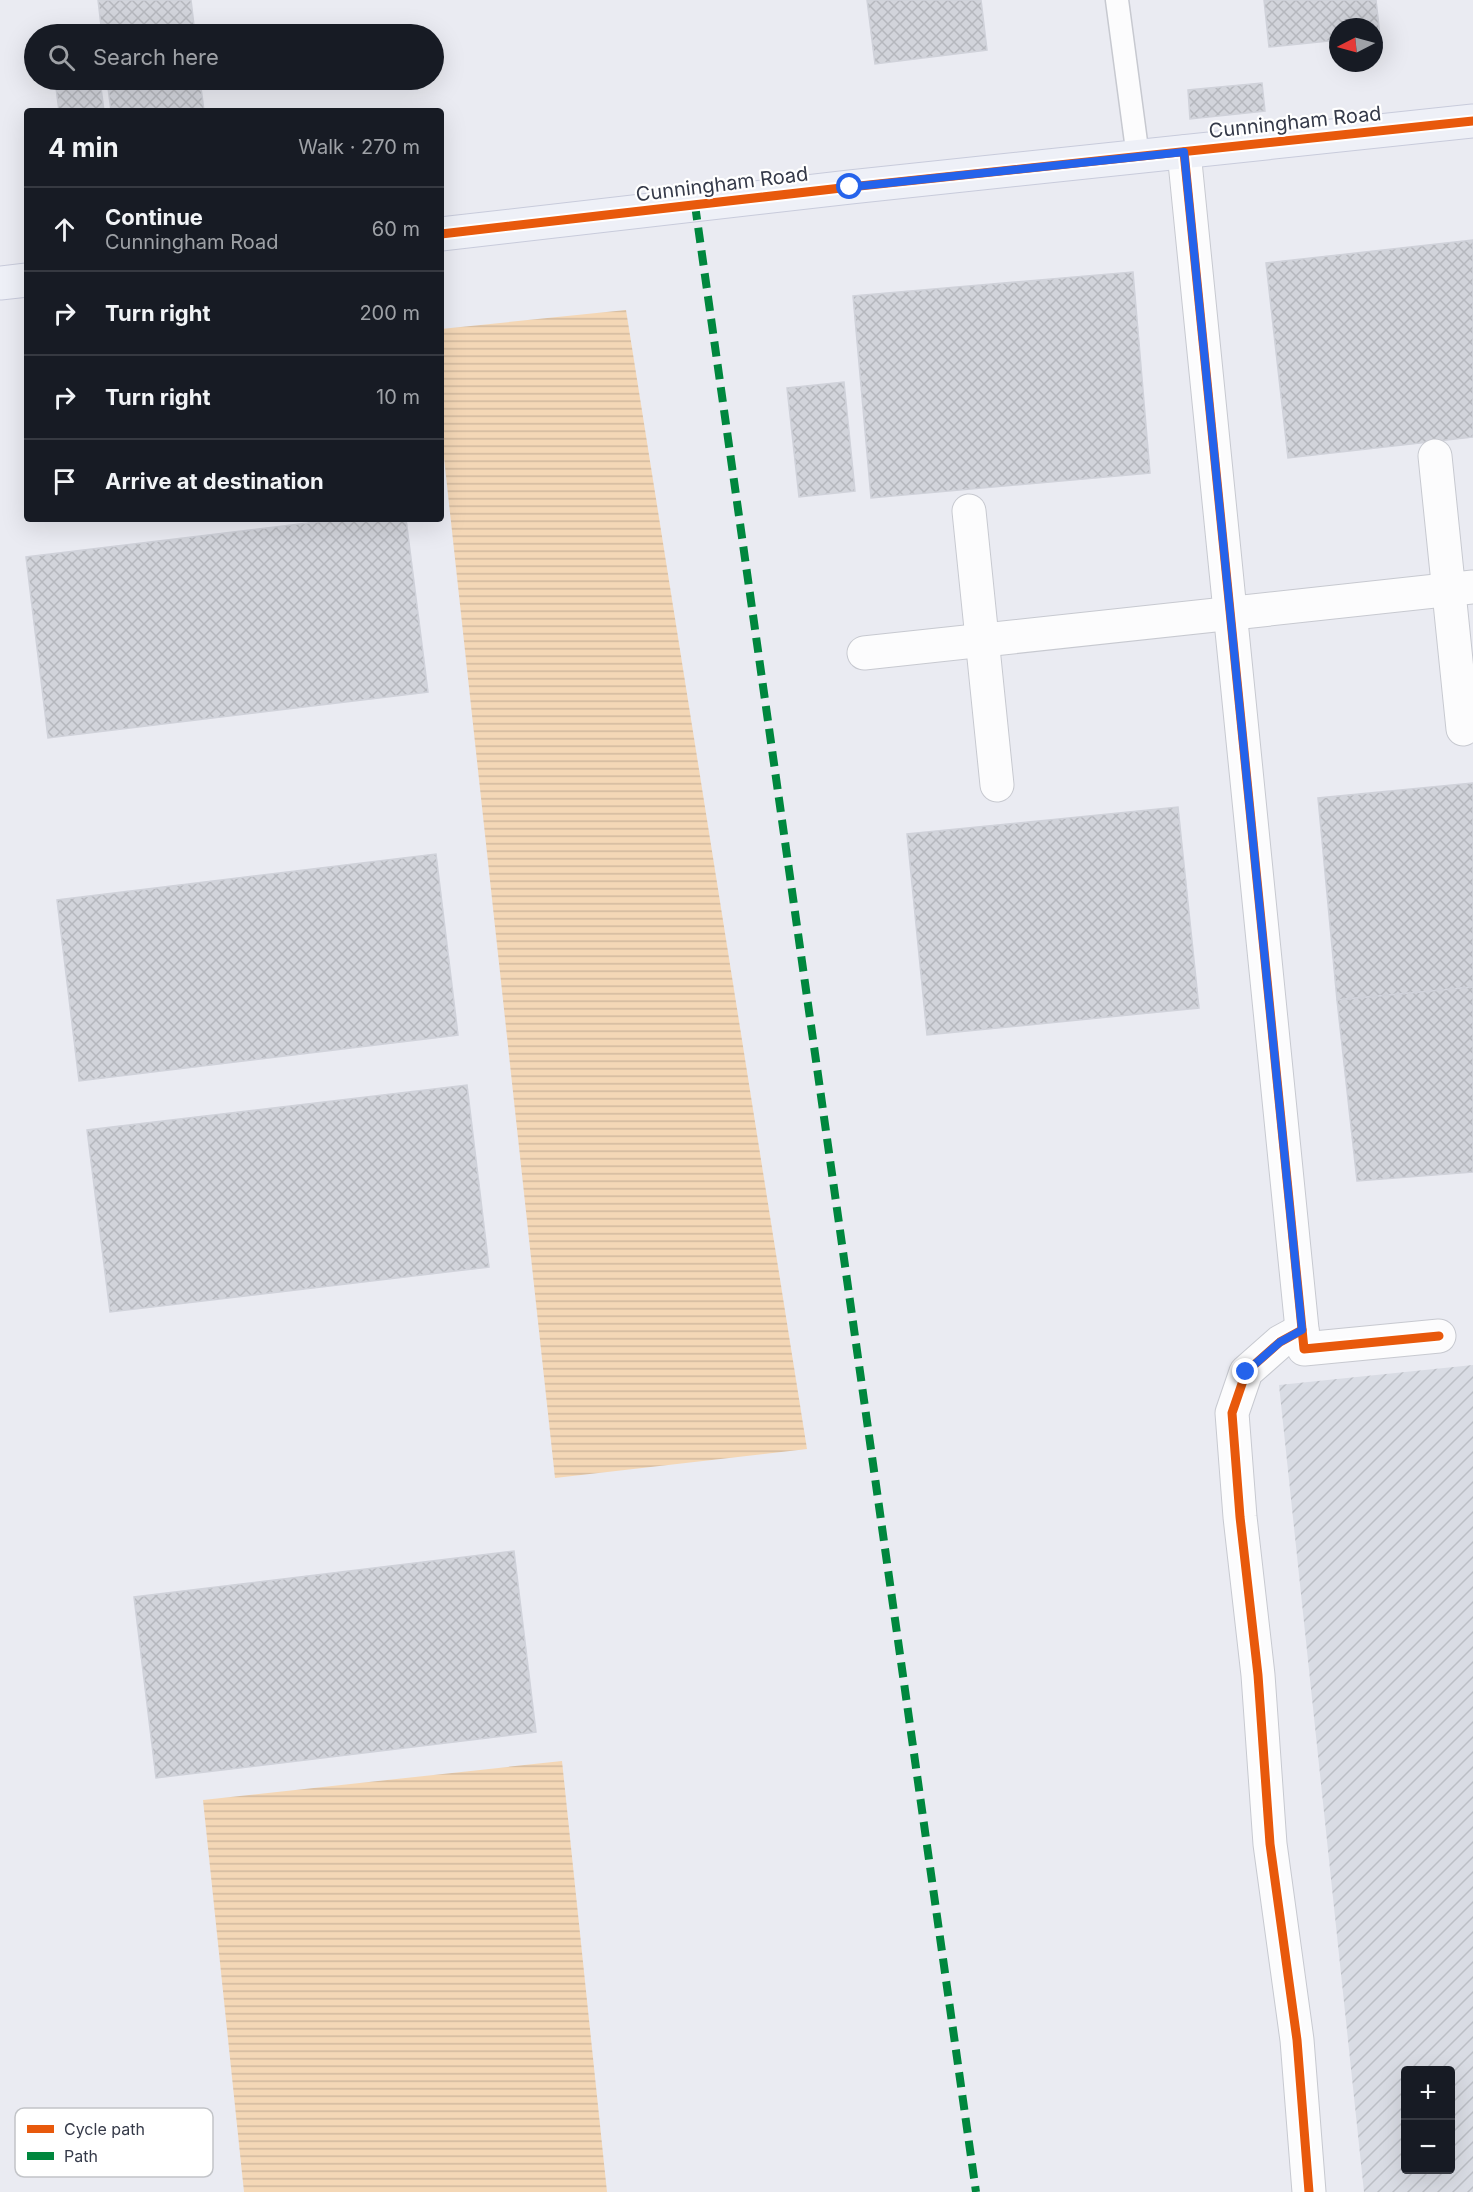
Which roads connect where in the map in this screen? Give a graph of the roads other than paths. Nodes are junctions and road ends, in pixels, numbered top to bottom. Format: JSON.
{"nodes":[{"id":1,"x":1117,"y":0,"type":"edge"},
{"id":2,"x":1473,"y":121,"type":"edge"},
{"id":3,"x":1184,"y":152,"type":"junction"},
{"id":4,"x":1138,"y":157,"type":"junction"},
{"id":5,"x":444,"y":234,"type":"edge"},
{"id":6,"x":24,"y":280,"type":"edge"},
{"id":7,"x":0,"y":283,"type":"edge"},
{"id":8,"x":1435,"y":456,"type":"dead end"},
{"id":9,"x":969,"y":511,"type":"dead end"},
{"id":10,"x":1461,"y":588,"type":"edge"},
{"id":11,"x":1230,"y":612,"type":"junction"},
{"id":12,"x":981,"y":640,"type":"junction"},
{"id":13,"x":864,"y":653,"type":"dead end"},
{"id":14,"x":1463,"y":729,"type":"dead end"},
{"id":15,"x":997,"y":785,"type":"dead end"},
{"id":16,"x":1302,"y":1330,"type":"junction"},
{"id":17,"x":1439,"y":1335,"type":"dead end"},
{"id":18,"x":1309,"y":2192,"type":"edge"}],
"edges":[{"from":1,"to":4,"type":"lane"},
{"from":2,"to":3,"type":"street","name":"Cunningham Road"},
{"from":3,"to":4,"type":"street","name":"Cunningham Road"},
{"from":3,"to":11,"type":"street"},
{"from":4,"to":5,"type":"street","name":"Cunningham Road"},
{"from":6,"to":7,"type":"street"},
{"from":8,"to":10,"type":"street"},
{"from":9,"to":12,"type":"street"},
{"from":10,"to":11,"type":"street"},
{"from":10,"to":14,"type":"street"},
{"from":11,"to":12,"type":"street"},
{"from":11,"to":16,"type":"street"},
{"from":12,"to":13,"type":"street"},
{"from":12,"to":15,"type":"street"},
{"from":16,"to":17,"type":"street"},
{"from":16,"to":18,"type":"street"}]}
